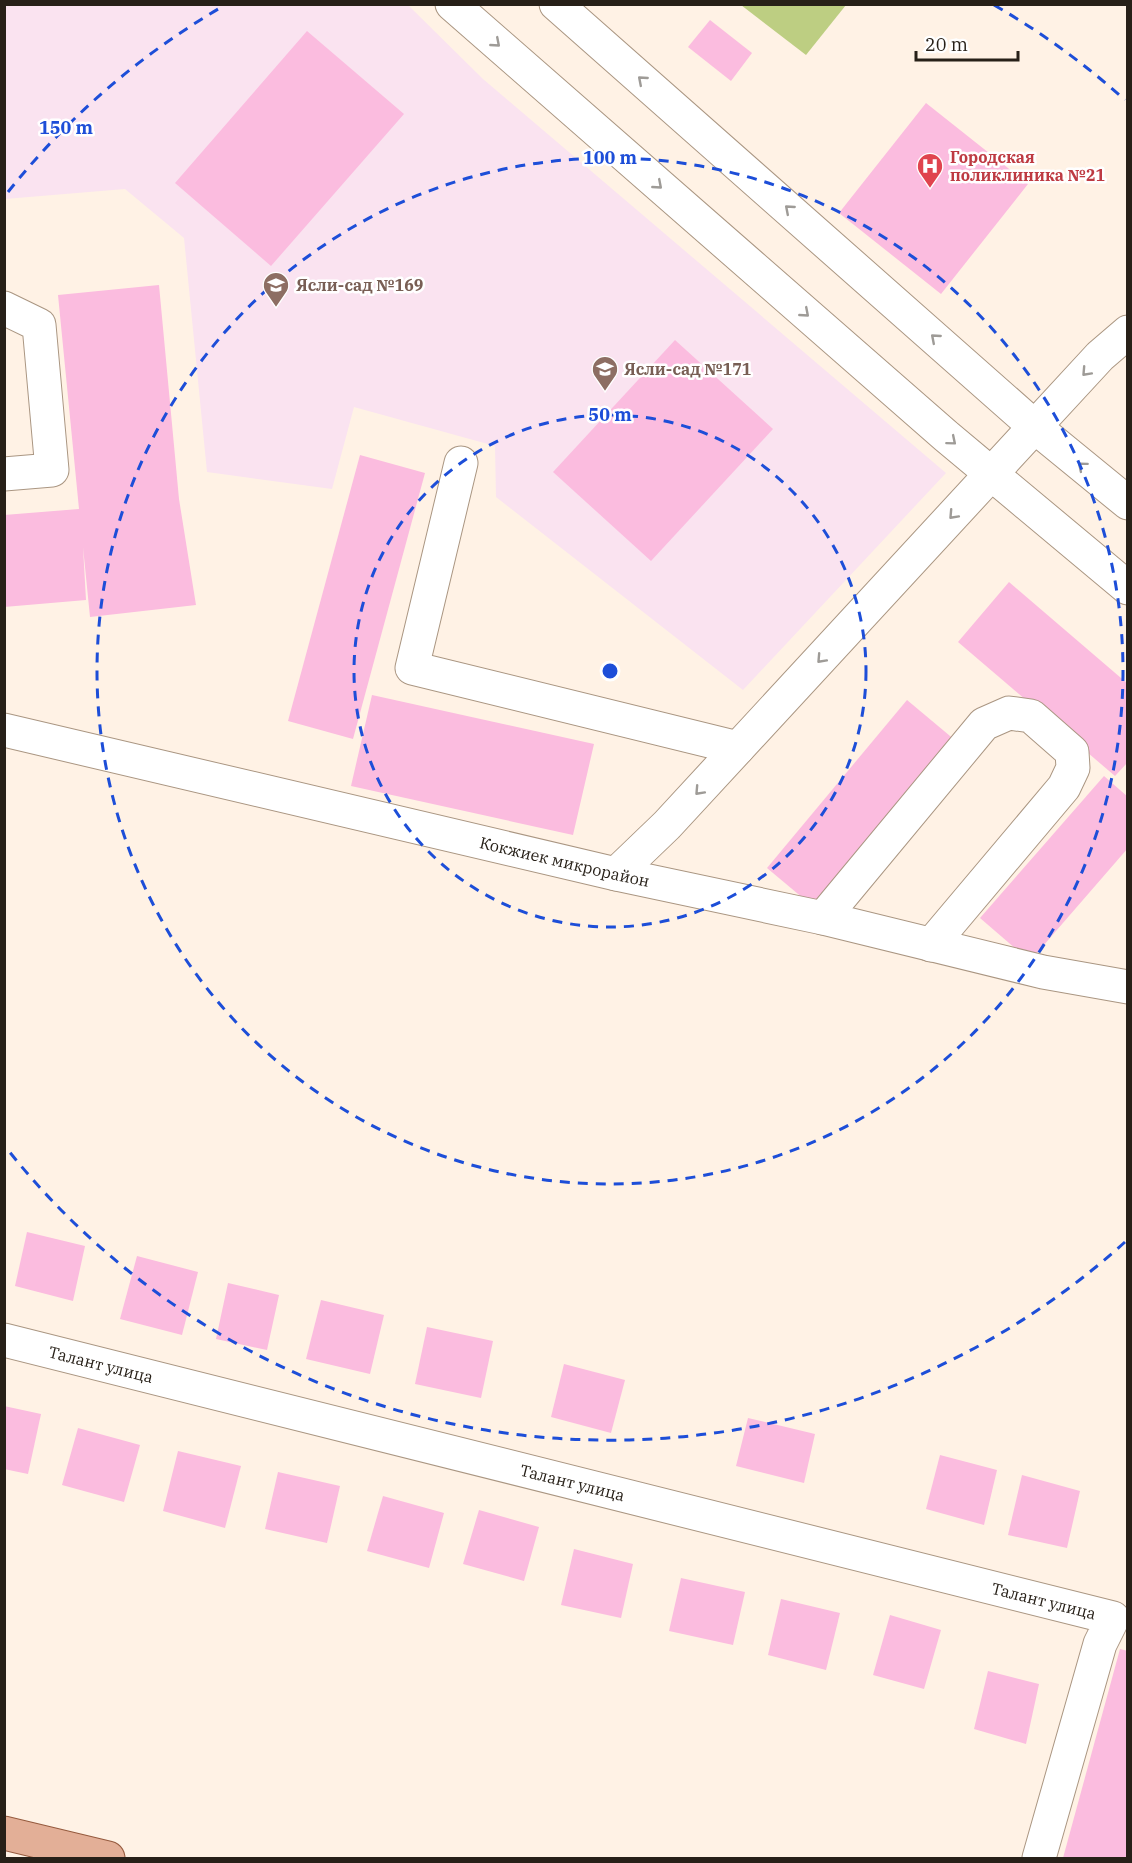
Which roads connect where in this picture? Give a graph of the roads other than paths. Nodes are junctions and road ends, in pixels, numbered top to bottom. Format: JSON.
{"nodes":[{"id":1,"x":452,"y":4,"type":"edge"},
{"id":2,"x":556,"y":4,"type":"edge"},
{"id":3,"x":4,"y":308,"type":"edge"},
{"id":4,"x":1128,"y":332,"type":"edge"},
{"id":5,"x":1035,"y":427,"type":"junction"},
{"id":6,"x":461,"y":463,"type":"dead end"},
{"id":7,"x":4,"y":474,"type":"edge"},
{"id":8,"x":991,"y":475,"type":"junction"},
{"id":9,"x":1128,"y":503,"type":"edge"},
{"id":10,"x":1128,"y":588,"type":"edge"},
{"id":11,"x":4,"y":730,"type":"edge"},
{"id":12,"x":738,"y":748,"type":"junction"},
{"id":13,"x":616,"y":874,"type":"junction"},
{"id":14,"x":822,"y":918,"type":"junction"},
{"id":15,"x":931,"y":945,"type":"junction"},
{"id":16,"x":1128,"y":987,"type":"edge"},
{"id":17,"x":4,"y":1340,"type":"edge"},
{"id":18,"x":1117,"y":1620,"type":"edge"},
{"id":19,"x":4,"y":1833,"type":"edge"},
{"id":20,"x":108,"y":1858,"type":"edge"},
{"id":21,"x":1039,"y":1858,"type":"edge"}],
"edges":[{"from":1,"to":8,"type":"street","one_way":true},
{"from":5,"to":2,"type":"street","one_way":true},
{"from":3,"to":7,"type":"street"},
{"from":4,"to":5,"type":"street","one_way":true},
{"from":5,"to":8,"type":"street"},
{"from":9,"to":5,"type":"street","one_way":true},
{"from":6,"to":12,"type":"street"},
{"from":8,"to":10,"type":"street"},
{"from":8,"to":12,"type":"street","one_way":true},
{"from":11,"to":13,"type":"street","name":"Кокжиек микрорайон"},
{"from":12,"to":13,"type":"street","one_way":true},
{"from":13,"to":14,"type":"street","name":"Кокжиек микрорайон"},
{"from":14,"to":15,"type":"street","name":"Кокжиек микрорайон"},
{"from":14,"to":15,"type":"street"},
{"from":15,"to":16,"type":"street","name":"Кокжиек микрорайон"},
{"from":17,"to":18,"type":"street","name":"Талант улица"},
{"from":18,"to":21,"type":"street"},
{"from":19,"to":20,"type":"main road"}]}
